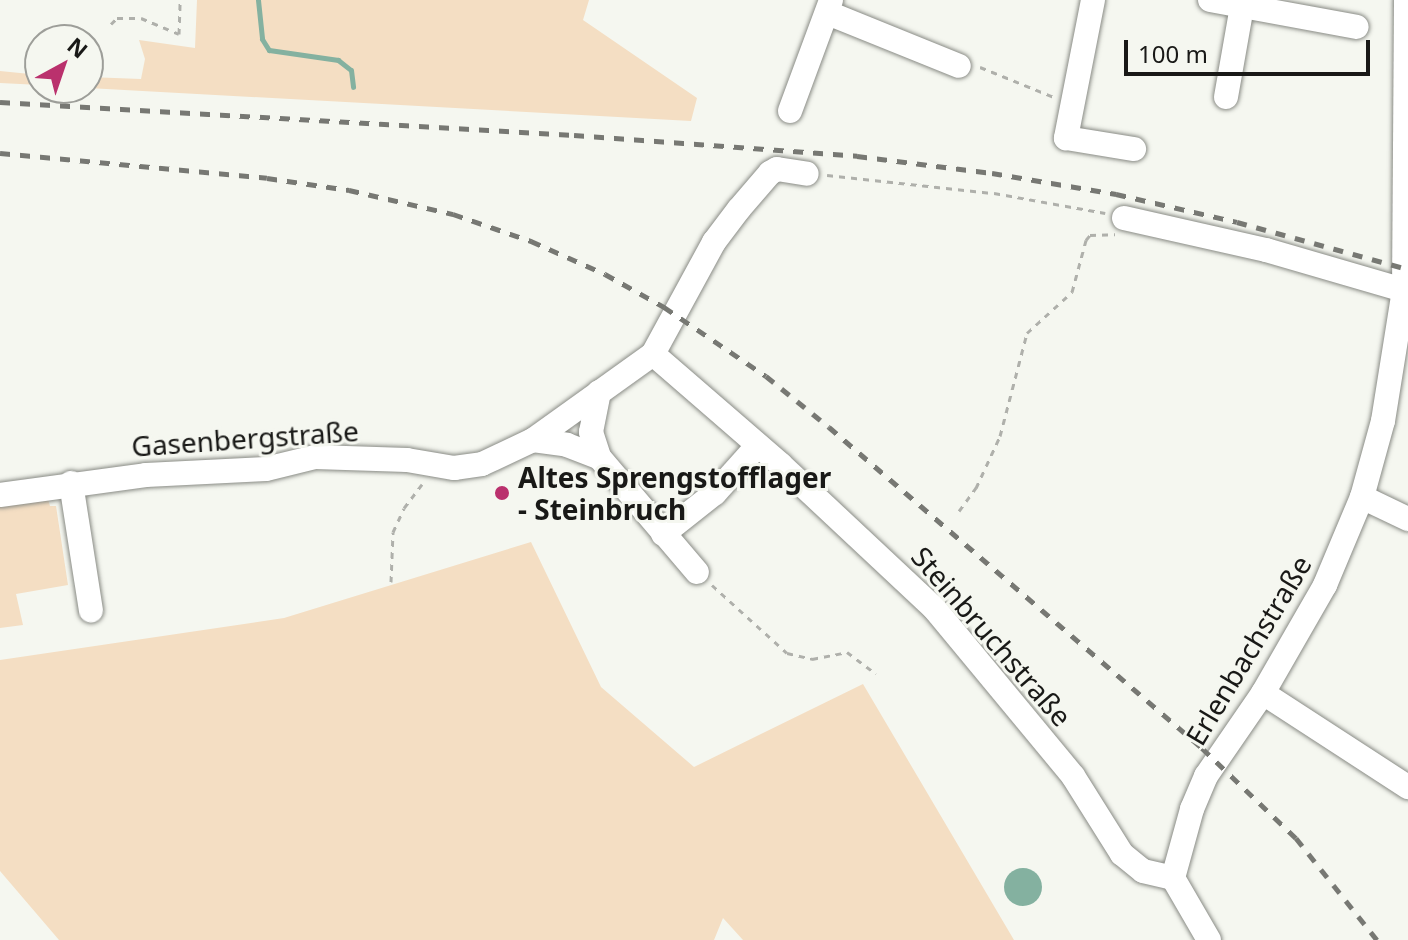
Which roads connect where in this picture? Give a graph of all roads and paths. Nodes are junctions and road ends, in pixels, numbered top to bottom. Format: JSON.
{"nodes":[{"id":1,"x":180,"y":0,"type":"edge"},
{"id":2,"x":1093,"y":0,"type":"edge"},
{"id":3,"x":1210,"y":0,"type":"edge"},
{"id":4,"x":1406,"y":0,"type":"edge"},
{"id":5,"x":1255,"y":5,"type":"edge"},
{"id":6,"x":830,"y":6,"type":"edge"},
{"id":7,"x":111,"y":24,"type":"dead end"},
{"id":8,"x":1357,"y":27,"type":"dead end"},
{"id":9,"x":959,"y":66,"type":"joint"},
{"id":10,"x":1226,"y":97,"type":"dead end"},
{"id":11,"x":1070,"y":104,"type":"junction"},
{"id":12,"x":790,"y":111,"type":"dead end"},
{"id":13,"x":1407,"y":115,"type":"edge"},
{"id":14,"x":1134,"y":149,"type":"dead end"},
{"id":15,"x":807,"y":174,"type":"joint"},
{"id":16,"x":1128,"y":218,"type":"junction"},
{"id":17,"x":1404,"y":290,"type":"junction"},
{"id":18,"x":653,"y":354,"type":"junction"},
{"id":19,"x":599,"y":392,"type":"junction"},
{"id":20,"x":533,"y":440,"type":"junction"},
{"id":21,"x":758,"y":445,"type":"junction"},
{"id":22,"x":599,"y":457,"type":"junction"},
{"id":23,"x":442,"y":465,"type":"junction"},
{"id":24,"x":71,"y":483,"type":"junction"},
{"id":25,"x":0,"y":495,"type":"edge"},
{"id":26,"x":1362,"y":497,"type":"junction"},
{"id":27,"x":959,"y":511,"type":"dead end"},
{"id":28,"x":1408,"y":519,"type":"edge"},
{"id":29,"x":663,"y":534,"type":"junction"},
{"id":30,"x":697,"y":572,"type":"joint"},
{"id":31,"x":391,"y":582,"type":"dead end"},
{"id":32,"x":91,"y":610,"type":"dead end"},
{"id":33,"x":876,"y":674,"type":"dead end"},
{"id":34,"x":1263,"y":693,"type":"junction"},
{"id":35,"x":1408,"y":787,"type":"edge"},
{"id":36,"x":1173,"y":878,"type":"junction"},
{"id":37,"x":1209,"y":940,"type":"edge"}],
"edges":[{"from":1,"to":7,"type":"path"},
{"from":2,"to":11,"type":"street"},
{"from":3,"to":5,"type":"street"},
{"from":4,"to":13,"type":"street","name":"Erlenbachstraße"},
{"from":5,"to":8,"type":"street"},
{"from":5,"to":10,"type":"street"},
{"from":6,"to":9,"type":"street"},
{"from":6,"to":12,"type":"street"},
{"from":9,"to":11,"type":"path"},
{"from":11,"to":14,"type":"street"},
{"from":13,"to":17,"type":"street","name":"Erlenbachstraße"},
{"from":15,"to":16,"type":"path"},
{"from":15,"to":18,"type":"street"},
{"from":16,"to":17,"type":"street"},
{"from":16,"to":27,"type":"path"},
{"from":17,"to":26,"type":"street","name":"Erlenbachstraße"},
{"from":18,"to":19,"type":"street","name":"Gasenbergstraße"},
{"from":18,"to":21,"type":"street","name":"Steinbruchstraße"},
{"from":19,"to":20,"type":"street","name":"Gasenbergstraße"},
{"from":19,"to":22,"type":"street"},
{"from":20,"to":22,"type":"street"},
{"from":20,"to":23,"type":"street","name":"Gasenbergstraße"},
{"from":21,"to":29,"type":"street"},
{"from":21,"to":36,"type":"street","name":"Steinbruchstraße"},
{"from":22,"to":29,"type":"street"},
{"from":23,"to":24,"type":"street","name":"Gasenbergstraße"},
{"from":23,"to":31,"type":"path"},
{"from":24,"to":25,"type":"street","name":"Gasenbergstraße"},
{"from":24,"to":32,"type":"street"},
{"from":26,"to":28,"type":"street"},
{"from":26,"to":34,"type":"street","name":"Erlenbachstraße"},
{"from":29,"to":30,"type":"street"},
{"from":30,"to":33,"type":"path"},
{"from":34,"to":35,"type":"street"},
{"from":34,"to":36,"type":"street","name":"Erlenbachstraße"},
{"from":36,"to":37,"type":"street"}]}
